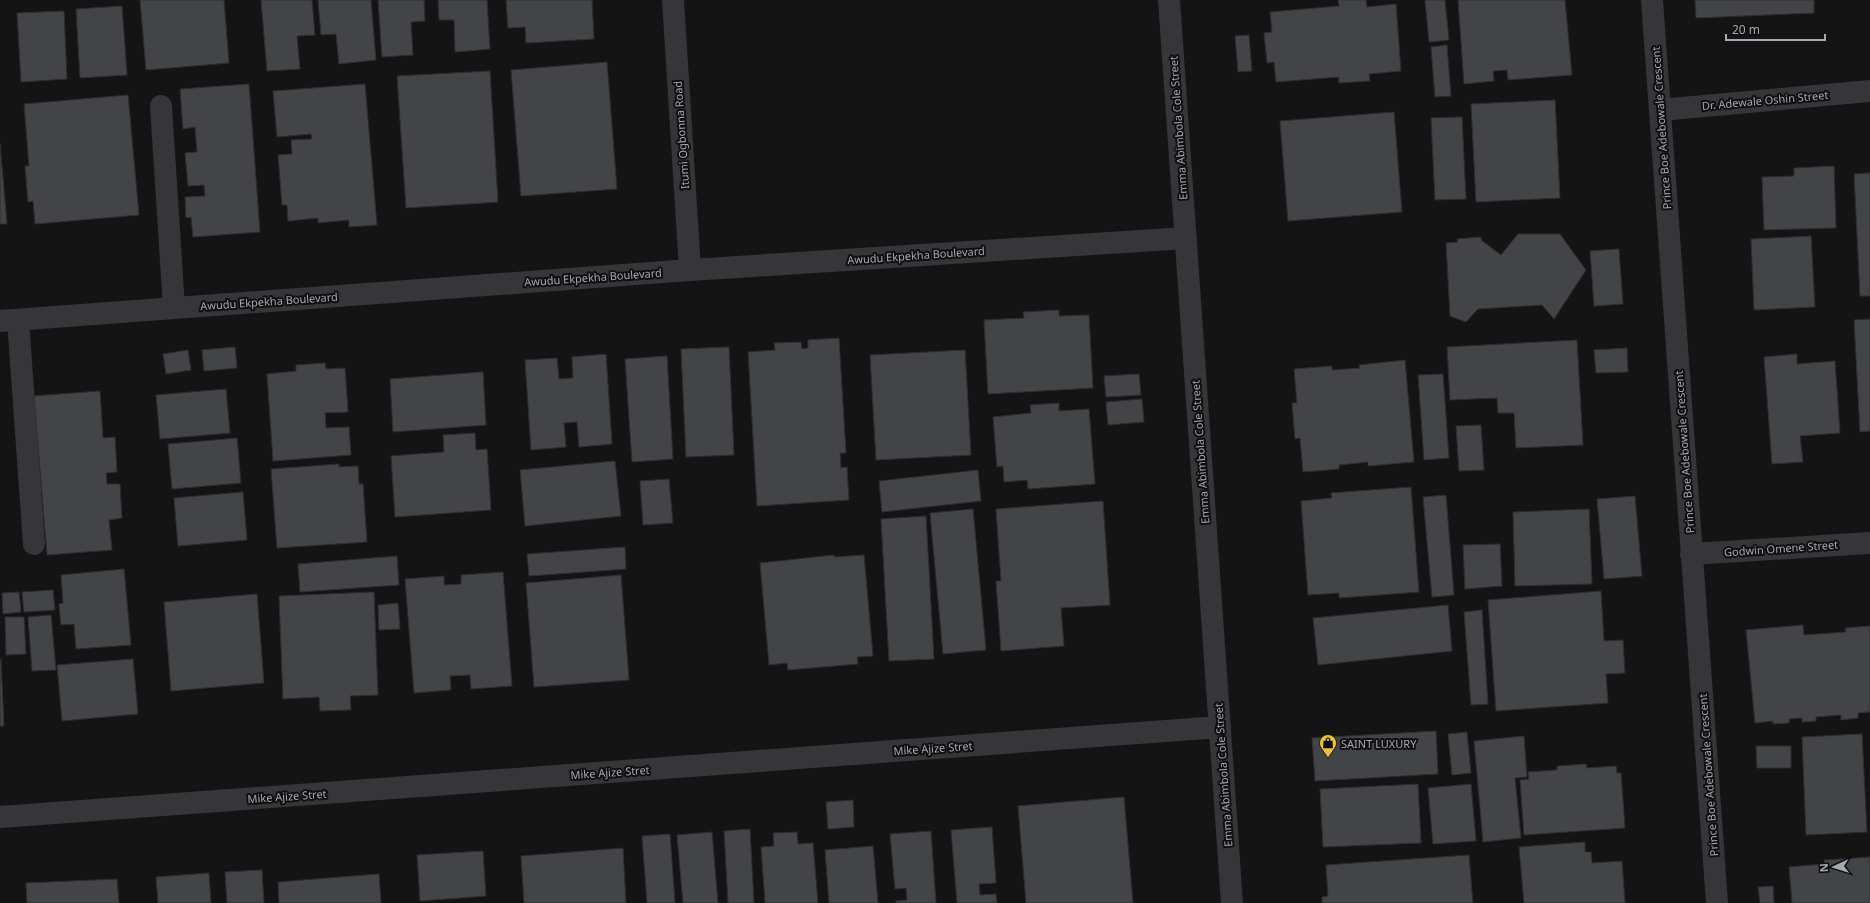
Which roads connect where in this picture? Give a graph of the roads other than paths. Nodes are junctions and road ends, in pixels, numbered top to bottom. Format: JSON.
{"nodes":[{"id":1,"x":673,"y":0,"type":"edge"},
{"id":2,"x":1169,"y":0,"type":"edge"},
{"id":3,"x":1652,"y":0,"type":"edge"},
{"id":4,"x":1870,"y":91,"type":"edge"},
{"id":5,"x":161,"y":106,"type":"dead end"},
{"id":6,"x":1660,"y":110,"type":"junction"},
{"id":7,"x":1186,"y":238,"type":"junction"},
{"id":8,"x":690,"y":270,"type":"junction"},
{"id":9,"x":174,"y":308,"type":"junction"},
{"id":10,"x":9,"y":320,"type":"edge"},
{"id":11,"x":1870,"y":543,"type":"edge"},
{"id":12,"x":34,"y":544,"type":"dead end"},
{"id":13,"x":1691,"y":554,"type":"junction"},
{"id":14,"x":1220,"y":727,"type":"junction"},
{"id":15,"x":0,"y":817,"type":"edge"},
{"id":16,"x":1232,"y":903,"type":"edge"},
{"id":17,"x":1717,"y":903,"type":"edge"}],
"edges":[{"from":1,"to":8,"type":"street","name":"Itumi Ogbonna Road"},
{"from":2,"to":7,"type":"street","name":"Emma Abimbola Cole Street"},
{"from":3,"to":6,"type":"street","name":"Prince Boe Adebowale Crescent"},
{"from":4,"to":6,"type":"street","name":"Dr. Adewale Oshin Street"},
{"from":5,"to":9,"type":"street"},
{"from":6,"to":13,"type":"street","name":"Prince Boe Adebowale Crescent"},
{"from":7,"to":8,"type":"street","name":"Awudu Ekpekha Boulevard"},
{"from":7,"to":14,"type":"street","name":"Emma Abimbola Cole Street"},
{"from":8,"to":9,"type":"street","name":"Awudu Ekpekha Boulevard"},
{"from":9,"to":10,"type":"street","name":"Awudu Ekpekha Boulevard"},
{"from":10,"to":12,"type":"street"},
{"from":11,"to":13,"type":"street","name":"Godwin Omene Street"},
{"from":13,"to":17,"type":"street","name":"Prince Boe Adebowale Crescent"},
{"from":14,"to":15,"type":"street","name":"Mike Ajize Stret"},
{"from":14,"to":16,"type":"street","name":"Emma Abimbola Cole Street"}]}
